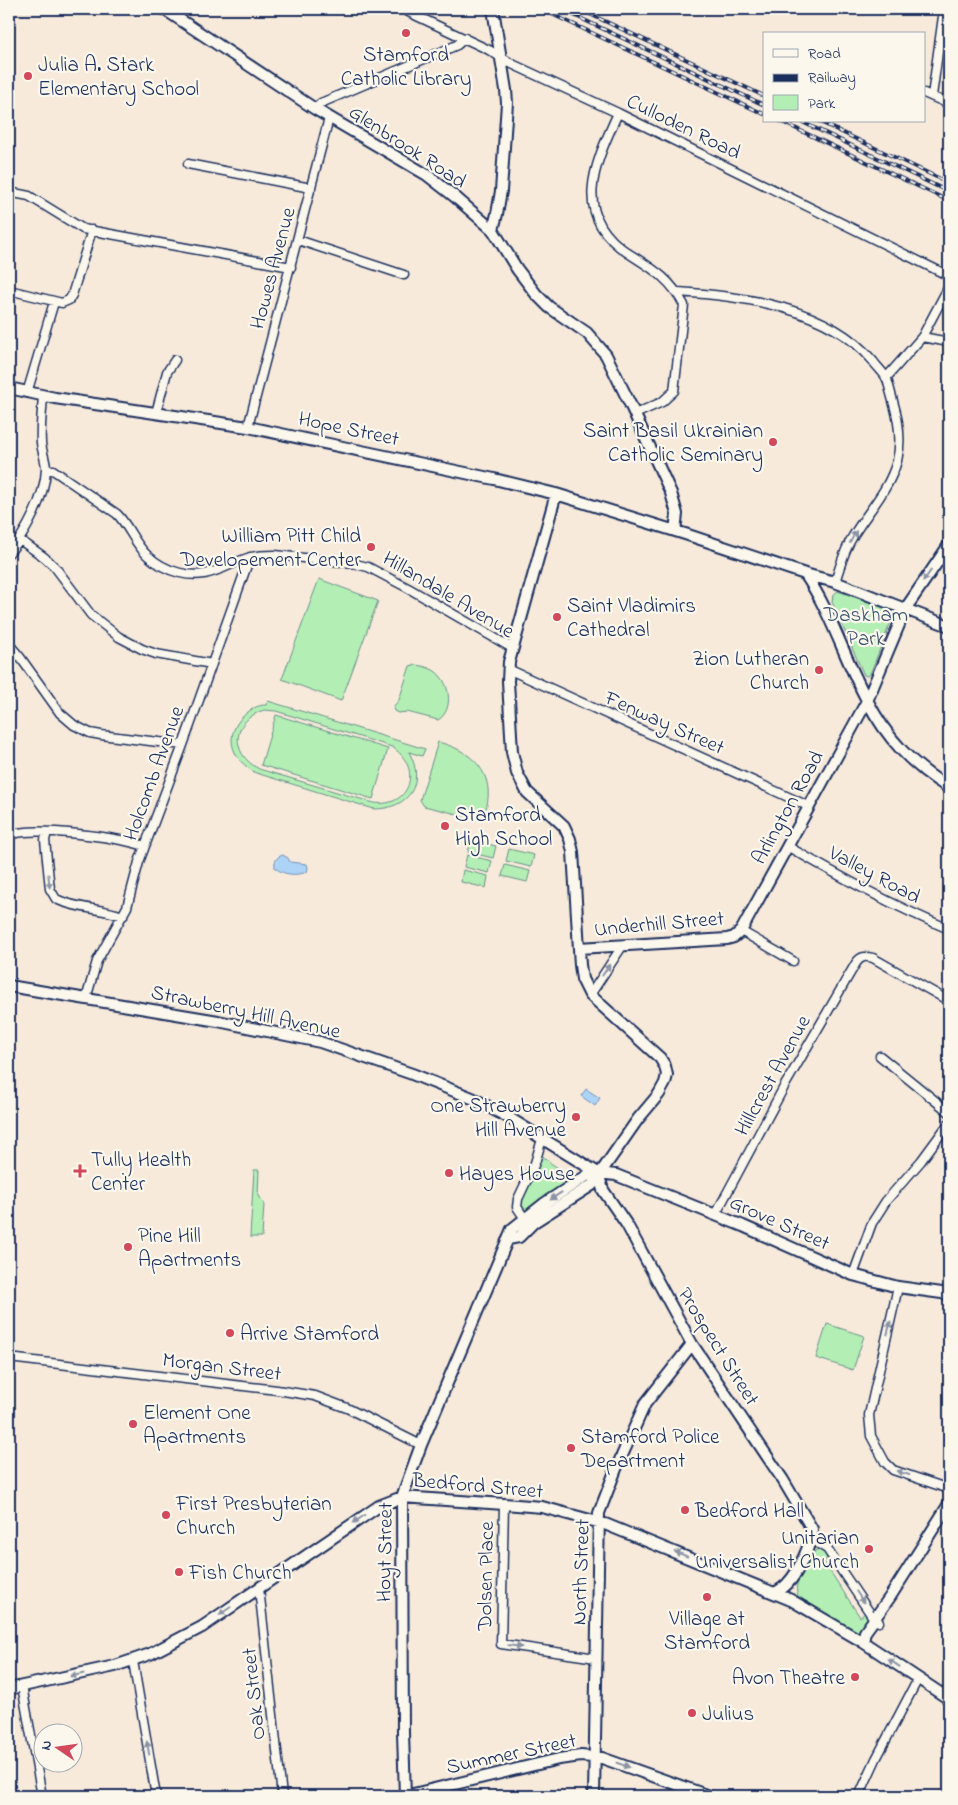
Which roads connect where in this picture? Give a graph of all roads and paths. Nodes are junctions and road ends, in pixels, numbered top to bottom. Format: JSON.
{"nodes":[{"id":1,"x":164,"y":9,"type":"edge"},
{"id":2,"x":402,"y":9,"type":"edge"},
{"id":3,"x":493,"y":9,"type":"edge"},
{"id":4,"x":944,"y":9,"type":"edge"},
{"id":5,"x":465,"y":38,"type":"junction"},
{"id":6,"x":502,"y":58,"type":"junction"},
{"id":7,"x":926,"y":94,"type":"edge"},
{"id":8,"x":932,"y":96,"type":"junction"},
{"id":9,"x":949,"y":104,"type":"edge"},
{"id":10,"x":315,"y":109,"type":"junction"},
{"id":11,"x":618,"y":113,"type":"junction"},
{"id":12,"x":329,"y":118,"type":"junction"},
{"id":13,"x":188,"y":164,"type":"dead end"},
{"id":14,"x":311,"y":188,"type":"junction"},
{"id":15,"x":9,"y":192,"type":"edge"},
{"id":16,"x":92,"y":230,"type":"junction"},
{"id":17,"x":493,"y":230,"type":"junction"},
{"id":18,"x":298,"y":240,"type":"junction"},
{"id":19,"x":291,"y":267,"type":"junction"},
{"id":20,"x":404,"y":275,"type":"dead end"},
{"id":21,"x":949,"y":276,"type":"edge"},
{"id":22,"x":949,"y":286,"type":"edge"},
{"id":23,"x":9,"y":290,"type":"edge"},
{"id":24,"x":678,"y":292,"type":"junction"},
{"id":25,"x":54,"y":302,"type":"junction"},
{"id":26,"x":922,"y":337,"type":"junction"},
{"id":27,"x":949,"y":342,"type":"edge"},
{"id":28,"x":175,"y":360,"type":"dead end"},
{"id":29,"x":886,"y":378,"type":"junction"},
{"id":30,"x":9,"y":388,"type":"edge"},
{"id":31,"x":27,"y":393,"type":"junction"},
{"id":32,"x":43,"y":396,"type":"junction"},
{"id":33,"x":156,"y":413,"type":"junction"},
{"id":34,"x":635,"y":414,"type":"junction"},
{"id":35,"x":248,"y":427,"type":"junction"},
{"id":36,"x":46,"y":469,"type":"junction"},
{"id":37,"x":556,"y":494,"type":"junction"},
{"id":38,"x":675,"y":531,"type":"junction"},
{"id":39,"x":20,"y":540,"type":"junction"},
{"id":40,"x":949,"y":546,"type":"edge"},
{"id":41,"x":9,"y":553,"type":"edge"},
{"id":42,"x":250,"y":558,"type":"junction"},
{"id":43,"x":805,"y":574,"type":"junction"},
{"id":44,"x":835,"y":582,"type":"junction"},
{"id":45,"x":906,"y":608,"type":"junction"},
{"id":46,"x":949,"y":626,"type":"edge"},
{"id":47,"x":9,"y":644,"type":"edge"},
{"id":48,"x":512,"y":648,"type":"junction"},
{"id":49,"x":212,"y":664,"type":"junction"},
{"id":50,"x":508,"y":670,"type":"junction"},
{"id":51,"x":867,"y":701,"type":"junction"},
{"id":52,"x":183,"y":745,"type":"junction"},
{"id":53,"x":949,"y":788,"type":"edge"},
{"id":54,"x":808,"y":806,"type":"junction"},
{"id":55,"x":46,"y":832,"type":"junction"},
{"id":56,"x":9,"y":835,"type":"edge"},
{"id":57,"x":145,"y":846,"type":"junction"},
{"id":58,"x":787,"y":846,"type":"junction"},
{"id":59,"x":123,"y":916,"type":"junction"},
{"id":60,"x":949,"y":928,"type":"edge"},
{"id":61,"x":741,"y":931,"type":"junction"},
{"id":62,"x":623,"y":945,"type":"junction"},
{"id":63,"x":579,"y":948,"type":"junction"},
{"id":64,"x":793,"y":961,"type":"dead end"},
{"id":65,"x":9,"y":986,"type":"edge"},
{"id":66,"x":590,"y":995,"type":"junction"},
{"id":67,"x":86,"y":999,"type":"junction"},
{"id":68,"x":949,"y":1001,"type":"edge"},
{"id":69,"x":880,"y":1056,"type":"dead end"},
{"id":70,"x":949,"y":1112,"type":"edge"},
{"id":71,"x":949,"y":1123,"type":"edge"},
{"id":72,"x":542,"y":1139,"type":"junction"},
{"id":73,"x":598,"y":1174,"type":"junction"},
{"id":74,"x":714,"y":1214,"type":"junction"},
{"id":75,"x":524,"y":1219,"type":"junction"},
{"id":76,"x":508,"y":1239,"type":"junction"},
{"id":77,"x":854,"y":1275,"type":"junction"},
{"id":78,"x":898,"y":1287,"type":"junction"},
{"id":79,"x":949,"y":1294,"type":"edge"},
{"id":80,"x":692,"y":1344,"type":"junction"},
{"id":81,"x":9,"y":1358,"type":"edge"},
{"id":82,"x":421,"y":1446,"type":"junction"},
{"id":83,"x":949,"y":1489,"type":"edge"},
{"id":84,"x":402,"y":1497,"type":"junction"},
{"id":85,"x":504,"y":1504,"type":"junction"},
{"id":86,"x":949,"y":1504,"type":"edge"},
{"id":87,"x":598,"y":1522,"type":"junction"},
{"id":88,"x":811,"y":1537,"type":"junction"},
{"id":89,"x":789,"y":1583,"type":"junction"},
{"id":90,"x":259,"y":1588,"type":"junction"},
{"id":91,"x":775,"y":1593,"type":"junction"},
{"id":92,"x":791,"y":1600,"type":"junction"},
{"id":93,"x":876,"y":1620,"type":"junction"},
{"id":94,"x":863,"y":1642,"type":"junction"},
{"id":95,"x":596,"y":1658,"type":"junction"},
{"id":96,"x":133,"y":1661,"type":"junction"},
{"id":97,"x":918,"y":1679,"type":"junction"},
{"id":98,"x":22,"y":1686,"type":"junction"},
{"id":99,"x":9,"y":1689,"type":"edge"},
{"id":100,"x":949,"y":1699,"type":"edge"},
{"id":101,"x":594,"y":1757,"type":"junction"},
{"id":102,"x":42,"y":1796,"type":"edge"},
{"id":103,"x":156,"y":1796,"type":"edge"},
{"id":104,"x":282,"y":1796,"type":"edge"},
{"id":105,"x":405,"y":1796,"type":"edge"},
{"id":106,"x":594,"y":1796,"type":"edge"},
{"id":107,"x":709,"y":1796,"type":"edge"},
{"id":108,"x":859,"y":1796,"type":"edge"}],
"edges":[{"from":1,"to":10,"type":"street","name":"Glenbrook Road"},
{"from":2,"to":5,"type":"street","name":"Culloden Road"},
{"from":3,"to":6,"type":"street"},
{"from":4,"to":8,"type":"street"},
{"from":5,"to":6,"type":"street","name":"Culloden Road"},
{"from":5,"to":10,"type":"street"},
{"from":6,"to":11,"type":"street","name":"Culloden Road"},
{"from":6,"to":17,"type":"street"},
{"from":7,"to":8,"type":"street"},
{"from":8,"to":9,"type":"street"},
{"from":10,"to":12,"type":"street","name":"Glenbrook Road"},
{"from":11,"to":21,"type":"street","name":"Culloden Road"},
{"from":11,"to":24,"type":"street"},
{"from":12,"to":14,"type":"street","name":"Howes Avenue"},
{"from":12,"to":17,"type":"street","name":"Glenbrook Road"},
{"from":13,"to":14,"type":"street"},
{"from":14,"to":18,"type":"street","name":"Howes Avenue"},
{"from":15,"to":16,"type":"street"},
{"from":16,"to":19,"type":"street"},
{"from":16,"to":25,"type":"street"},
{"from":17,"to":34,"type":"street","name":"Glenbrook Road"},
{"from":18,"to":19,"type":"street","name":"Howes Avenue"},
{"from":18,"to":20,"type":"street"},
{"from":19,"to":35,"type":"street","name":"Howes Avenue"},
{"from":22,"to":26,"type":"street"},
{"from":23,"to":25,"type":"street"},
{"from":24,"to":29,"type":"street"},
{"from":24,"to":34,"type":"street"},
{"from":25,"to":31,"type":"street"},
{"from":26,"to":27,"type":"street"},
{"from":26,"to":29,"type":"street"},
{"from":28,"to":33,"type":"street"},
{"from":44,"to":29,"type":"street","one_way":true},
{"from":30,"to":31,"type":"street","name":"Hope Street"},
{"from":31,"to":32,"type":"street","name":"Hope Street"},
{"from":32,"to":33,"type":"street","name":"Hope Street"},
{"from":32,"to":36,"type":"street"},
{"from":33,"to":35,"type":"street","name":"Hope Street"},
{"from":34,"to":38,"type":"street","name":"Glenbrook Road"},
{"from":35,"to":37,"type":"street","name":"Hope Street"},
{"from":36,"to":39,"type":"street"},
{"from":36,"to":42,"type":"street","name":"Hillandale Avenue"},
{"from":37,"to":38,"type":"street","name":"Hope Street"},
{"from":37,"to":48,"type":"street"},
{"from":38,"to":43,"type":"street"},
{"from":39,"to":41,"type":"street"},
{"from":39,"to":49,"type":"street"},
{"from":40,"to":45,"type":"street","name":"Arlington Road","one_way":true},
{"from":42,"to":48,"type":"street","name":"Hillandale Avenue"},
{"from":42,"to":49,"type":"street","name":"Holcomb Avenue"},
{"from":43,"to":44,"type":"street"},
{"from":43,"to":51,"type":"street"},
{"from":44,"to":45,"type":"street"},
{"from":45,"to":46,"type":"street"},
{"from":45,"to":51,"type":"street","name":"Arlington Road"},
{"from":47,"to":52,"type":"street"},
{"from":48,"to":50,"type":"street","name":"Hillandale Avenue"},
{"from":49,"to":52,"type":"street","name":"Holcomb Avenue"},
{"from":50,"to":54,"type":"street","name":"Fenway Street"},
{"from":50,"to":63,"type":"street","name":"Hillandale Avenue"},
{"from":51,"to":53,"type":"street"},
{"from":51,"to":54,"type":"street","name":"Arlington Road"},
{"from":52,"to":57,"type":"street","name":"Holcomb Avenue"},
{"from":54,"to":58,"type":"street","name":"Arlington Road"},
{"from":55,"to":56,"type":"street"},
{"from":55,"to":57,"type":"street"},
{"from":55,"to":59,"type":"street","one_way":true},
{"from":57,"to":59,"type":"street","name":"Holcomb Avenue"},
{"from":58,"to":60,"type":"street","name":"Valley Road"},
{"from":58,"to":61,"type":"street","name":"Arlington Road"},
{"from":59,"to":67,"type":"street","name":"Holcomb Avenue"},
{"from":61,"to":62,"type":"street","name":"Underhill Street"},
{"from":61,"to":64,"type":"street","name":"Underhill Street"},
{"from":62,"to":63,"type":"street","name":"Underhill Street"},
{"from":66,"to":62,"type":"street","one_way":true},
{"from":63,"to":66,"type":"street","name":"Hillandale Avenue"},
{"from":65,"to":67,"type":"street","name":"Strawberry Hill Avenue"},
{"from":66,"to":73,"type":"street","name":"Hillandale Avenue"},
{"from":67,"to":72,"type":"street","name":"Strawberry Hill Avenue"},
{"from":68,"to":74,"type":"street","name":"Hillcrest Avenue"},
{"from":69,"to":70,"type":"street"},
{"from":71,"to":77,"type":"street"},
{"from":72,"to":73,"type":"street","name":"Strawberry Hill Avenue"},
{"from":72,"to":75,"type":"street"},
{"from":73,"to":74,"type":"street","name":"Grove Street"},
{"from":73,"to":75,"type":"street","name":"Hoyt Street","one_way":true},
{"from":73,"to":76,"type":"street"},
{"from":73,"to":80,"type":"street","name":"Prospect Street"},
{"from":74,"to":77,"type":"street","name":"Grove Street"},
{"from":75,"to":76,"type":"street","name":"Hoyt Street"},
{"from":76,"to":82,"type":"street","name":"Hoyt Street"},
{"from":77,"to":78,"type":"street","name":"Grove Street"},
{"from":78,"to":79,"type":"street","name":"Grove Street"},
{"from":83,"to":78,"type":"street","one_way":true},
{"from":80,"to":87,"type":"street","name":"North Street"},
{"from":80,"to":88,"type":"street","name":"Prospect Street"},
{"from":81,"to":82,"type":"street","name":"Morgan Street"},
{"from":82,"to":84,"type":"street","name":"Hoyt Street"},
{"from":84,"to":85,"type":"street","name":"Bedford Street"},
{"from":84,"to":90,"type":"street","name":"Bedford Street","one_way":true},
{"from":84,"to":105,"type":"street","name":"Hoyt Street"},
{"from":85,"to":87,"type":"street","name":"Bedford Street"},
{"from":85,"to":95,"type":"street","name":"Dolsen Place","one_way":true},
{"from":86,"to":93,"type":"street"},
{"from":91,"to":87,"type":"street","name":"Bedford Street","one_way":true},
{"from":87,"to":95,"type":"street","name":"North Street"},
{"from":88,"to":89,"type":"street"},
{"from":88,"to":93,"type":"street","name":"Prospect Street","one_way":true},
{"from":89,"to":91,"type":"street"},
{"from":89,"to":92,"type":"street"},
{"from":90,"to":96,"type":"street","name":"Bedford Street","one_way":true},
{"from":90,"to":104,"type":"street","name":"Oak Street"},
{"from":91,"to":92,"type":"street","name":"Bedford Street"},
{"from":92,"to":94,"type":"street","name":"Bedford Street"},
{"from":93,"to":94,"type":"street"},
{"from":97,"to":94,"type":"street","name":"Bedford Street","one_way":true},
{"from":95,"to":101,"type":"street","name":"North Street"},
{"from":96,"to":98,"type":"street","name":"Bedford Street","one_way":true},
{"from":103,"to":96,"type":"street","one_way":true},
{"from":97,"to":100,"type":"street","name":"Bedford Street"},
{"from":97,"to":108,"type":"street"},
{"from":98,"to":99,"type":"street","name":"Bedford Street"},
{"from":98,"to":102,"type":"street"},
{"from":101,"to":105,"type":"street","name":"Summer Street"},
{"from":101,"to":106,"type":"street","name":"North Street"},
{"from":101,"to":107,"type":"street","name":"Summer Street","one_way":true}]}
